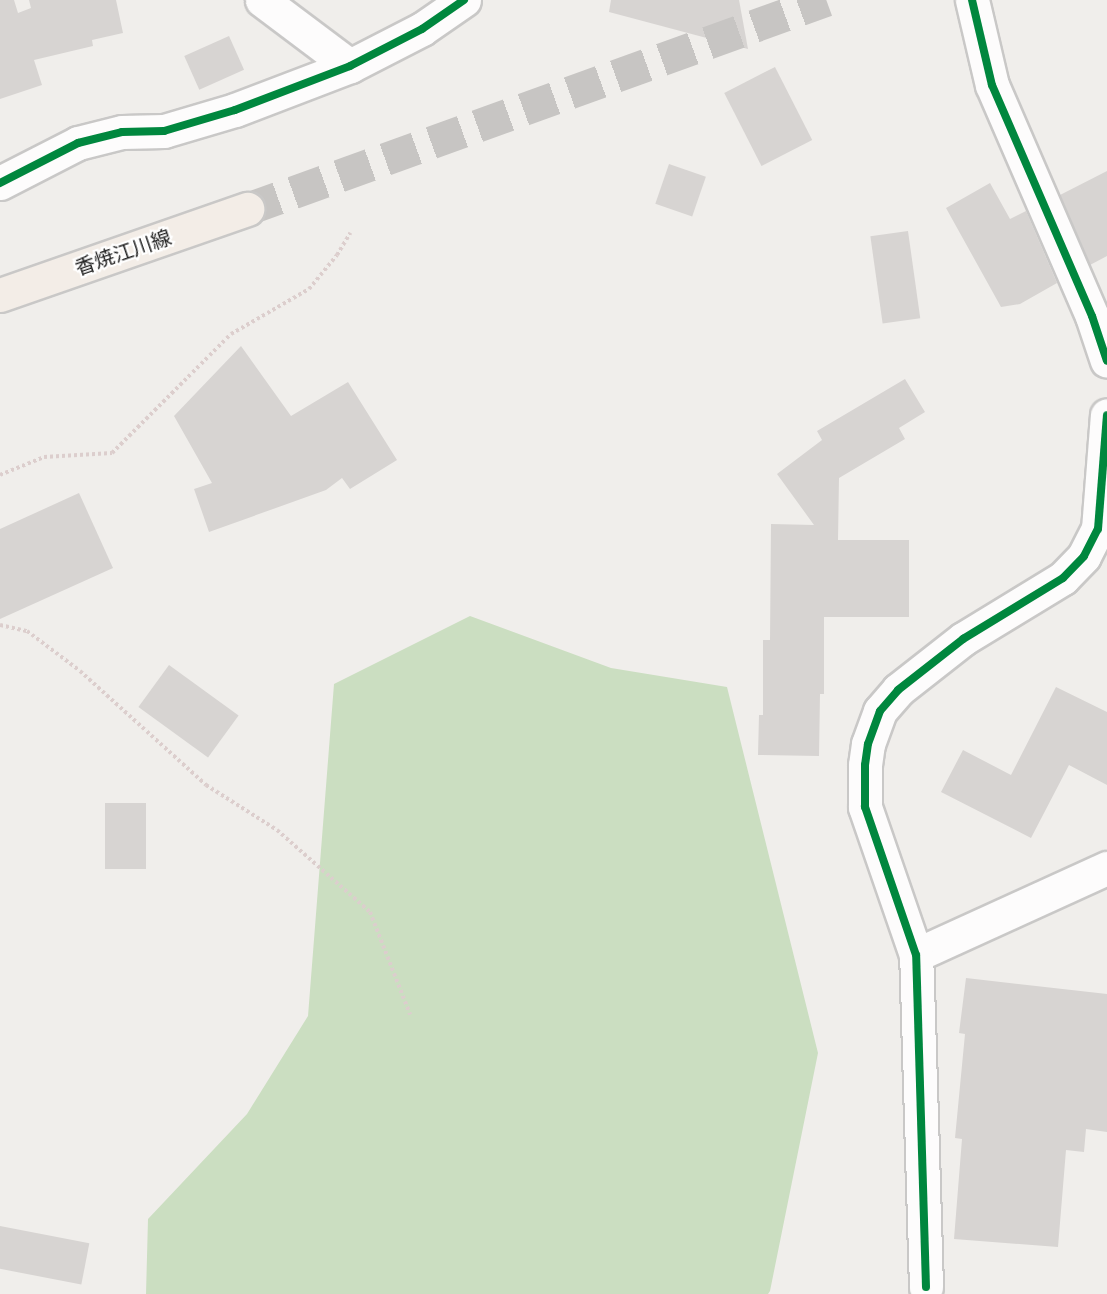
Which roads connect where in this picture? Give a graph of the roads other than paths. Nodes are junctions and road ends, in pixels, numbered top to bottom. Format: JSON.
{"nodes":[{"id":1,"x":262,"y":0,"type":"edge"},
{"id":2,"x":464,"y":0,"type":"edge"},
{"id":3,"x":972,"y":0,"type":"edge"},
{"id":4,"x":350,"y":66,"type":"junction"},
{"id":5,"x":0,"y":183,"type":"edge"},
{"id":6,"x":247,"y":209,"type":"tunnel mouth"},
{"id":7,"x":0,"y":295,"type":"edge"},
{"id":8,"x":1107,"y":361,"type":"edge"},
{"id":9,"x":1107,"y":415,"type":"edge"},
{"id":10,"x":1107,"y":868,"type":"edge"},
{"id":11,"x":916,"y":955,"type":"junction"},
{"id":12,"x":926,"y":1287,"type":"dead end"}],
"edges":[{"from":1,"to":4,"type":"street"},
{"from":2,"to":4,"type":"street"},
{"from":3,"to":8,"type":"street"},
{"from":4,"to":5,"type":"street"},
{"from":6,"to":7,"type":"main road","name":"香焼江川線"},
{"from":9,"to":11,"type":"street"},
{"from":10,"to":11,"type":"street"},
{"from":11,"to":12,"type":"street"}]}
